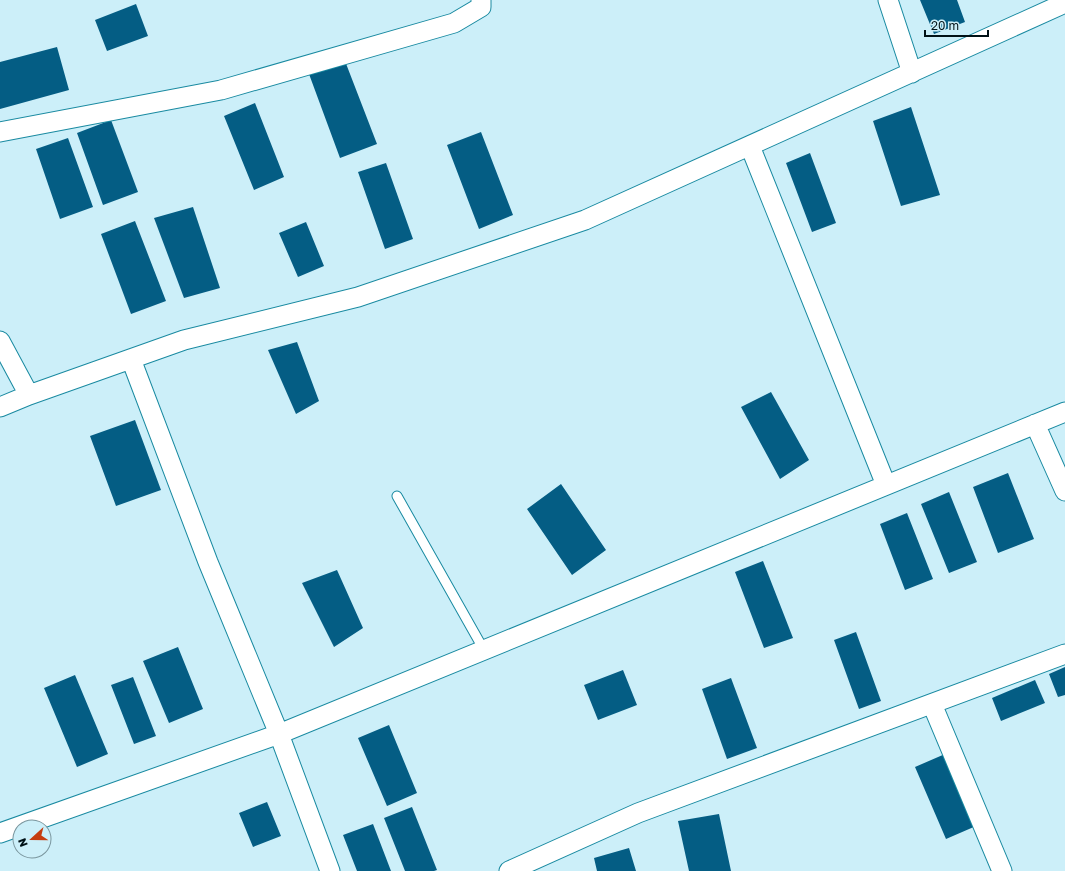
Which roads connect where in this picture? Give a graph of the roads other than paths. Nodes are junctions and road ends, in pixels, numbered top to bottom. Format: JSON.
{"nodes":[{"id":1,"x":481,"y":0,"type":"edge"},
{"id":2,"x":888,"y":0,"type":"edge"},
{"id":3,"x":1065,"y":3,"type":"edge"},
{"id":4,"x":912,"y":73,"type":"junction"},
{"id":5,"x":0,"y":132,"type":"edge"},
{"id":6,"x":750,"y":146,"type":"junction"},
{"id":7,"x":0,"y":341,"type":"edge"},
{"id":8,"x":131,"y":359,"type":"junction"},
{"id":9,"x":29,"y":395,"type":"junction"},
{"id":10,"x":0,"y":407,"type":"edge"},
{"id":11,"x":1065,"y":412,"type":"edge"},
{"id":12,"x":1035,"y":424,"type":"junction"},
{"id":13,"x":886,"y":485,"type":"junction"},
{"id":14,"x":1065,"y":491,"type":"edge"},
{"id":15,"x":397,"y":496,"type":"dead end"},
{"id":16,"x":484,"y":650,"type":"junction"},
{"id":17,"x":1065,"y":654,"type":"edge"},
{"id":18,"x":932,"y":704,"type":"junction"},
{"id":19,"x":279,"y":734,"type":"junction"},
{"id":20,"x":0,"y":833,"type":"edge"},
{"id":21,"x":330,"y":871,"type":"edge"},
{"id":22,"x":509,"y":871,"type":"edge"},
{"id":23,"x":1002,"y":871,"type":"edge"}],
"edges":[{"from":1,"to":5,"type":"street"},
{"from":2,"to":4,"type":"street"},
{"from":3,"to":4,"type":"street"},
{"from":4,"to":6,"type":"street"},
{"from":6,"to":8,"type":"street"},
{"from":6,"to":13,"type":"street"},
{"from":7,"to":9,"type":"street"},
{"from":8,"to":9,"type":"street"},
{"from":8,"to":19,"type":"street"},
{"from":9,"to":10,"type":"street"},
{"from":11,"to":12,"type":"street"},
{"from":12,"to":13,"type":"street"},
{"from":12,"to":14,"type":"street"},
{"from":13,"to":16,"type":"street"},
{"from":15,"to":16,"type":"lane"},
{"from":16,"to":19,"type":"street"},
{"from":17,"to":18,"type":"street"},
{"from":18,"to":22,"type":"street"},
{"from":18,"to":23,"type":"street"},
{"from":19,"to":20,"type":"street"},
{"from":19,"to":21,"type":"street"}]}
